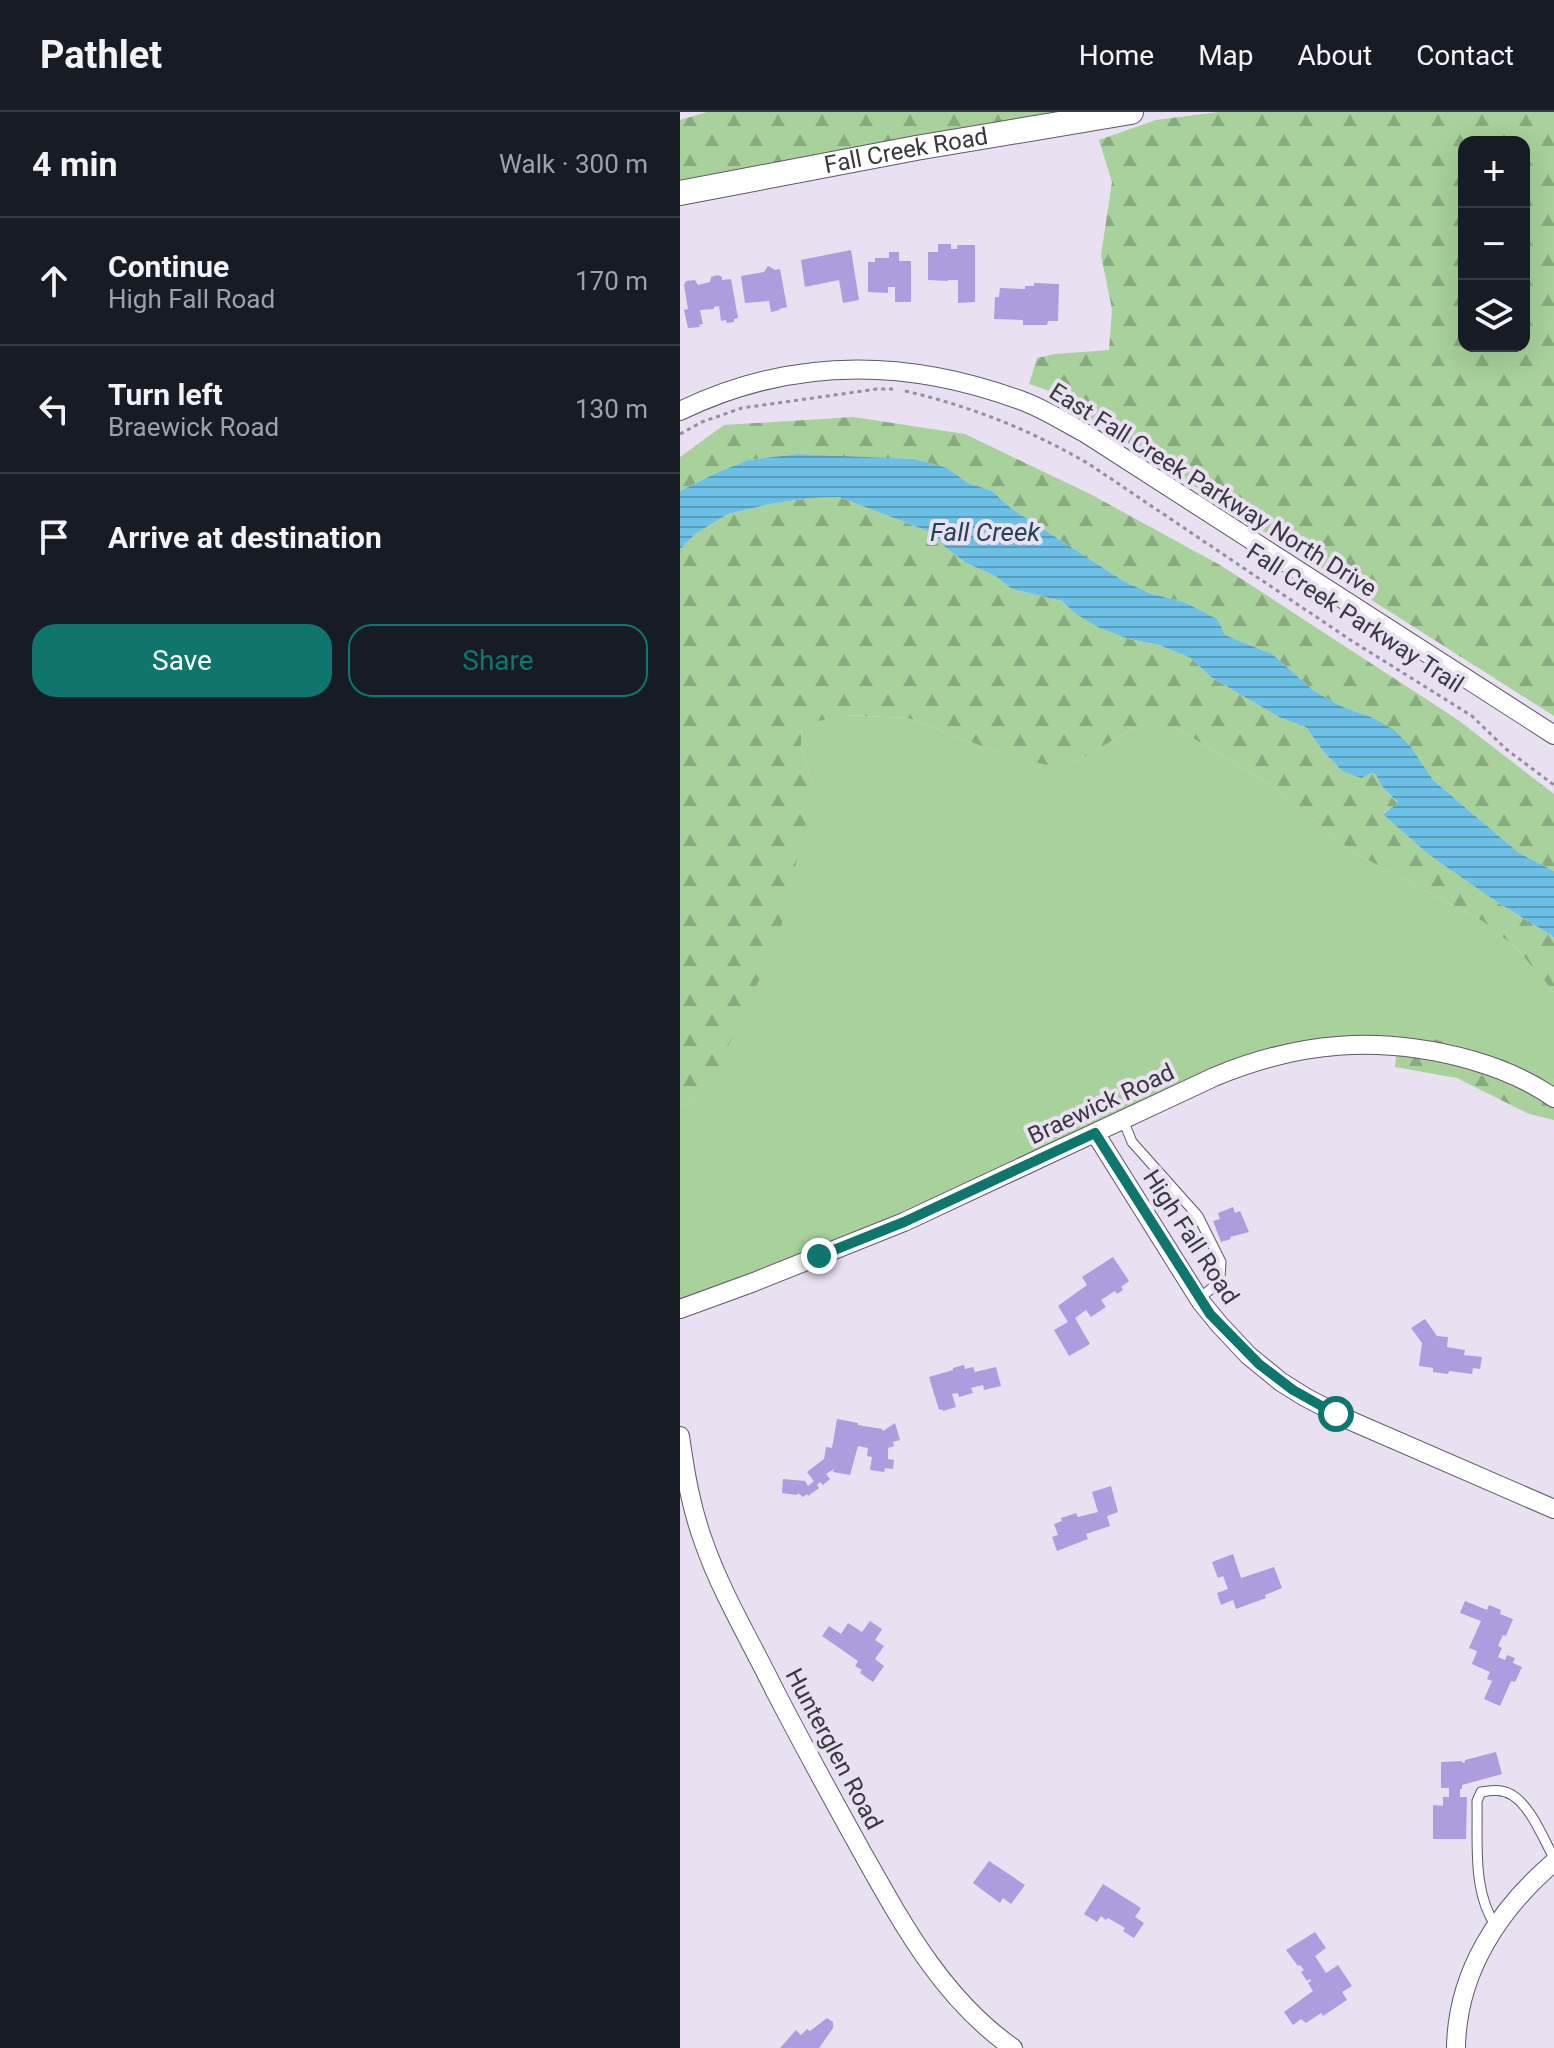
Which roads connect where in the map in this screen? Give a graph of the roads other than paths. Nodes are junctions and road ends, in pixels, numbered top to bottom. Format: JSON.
{"nodes":[{"id":1,"x":1131,"y":112,"type":"edge"},
{"id":2,"x":680,"y":193,"type":"edge"},
{"id":3,"x":680,"y":411,"type":"edge"},
{"id":4,"x":1554,"y":735,"type":"edge"},
{"id":5,"x":1554,"y":1098,"type":"edge"},
{"id":6,"x":1123,"y":1120,"type":"junction"},
{"id":7,"x":1095,"y":1133,"type":"junction"},
{"id":8,"x":1199,"y":1299,"type":"junction"},
{"id":9,"x":680,"y":1309,"type":"edge"},
{"id":10,"x":680,"y":1436,"type":"edge"},
{"id":11,"x":1554,"y":1509,"type":"edge"},
{"id":12,"x":1554,"y":1860,"type":"edge"},
{"id":13,"x":1496,"y":1926,"type":"junction"},
{"id":14,"x":1013,"y":2048,"type":"edge"},
{"id":15,"x":1456,"y":2048,"type":"edge"}],
"edges":[{"from":1,"to":2,"type":"main road","name":"Fall Creek Road"},
{"from":3,"to":4,"type":"street","name":"East Fall Creek Parkway North Drive"},
{"from":5,"to":6,"type":"street","name":"Braewick Road"},
{"from":6,"to":7,"type":"street","name":"Braewick Road"},
{"from":6,"to":8,"type":"lane"},
{"from":7,"to":8,"type":"street","name":"High Fall Road"},
{"from":7,"to":9,"type":"street","name":"Braewick Road"},
{"from":8,"to":11,"type":"street","name":"High Fall Road"},
{"from":10,"to":14,"type":"street","name":"Hunterglen Road"},
{"from":12,"to":13,"type":"street"},
{"from":12,"to":13,"type":"lane"},
{"from":13,"to":15,"type":"street"}]}
